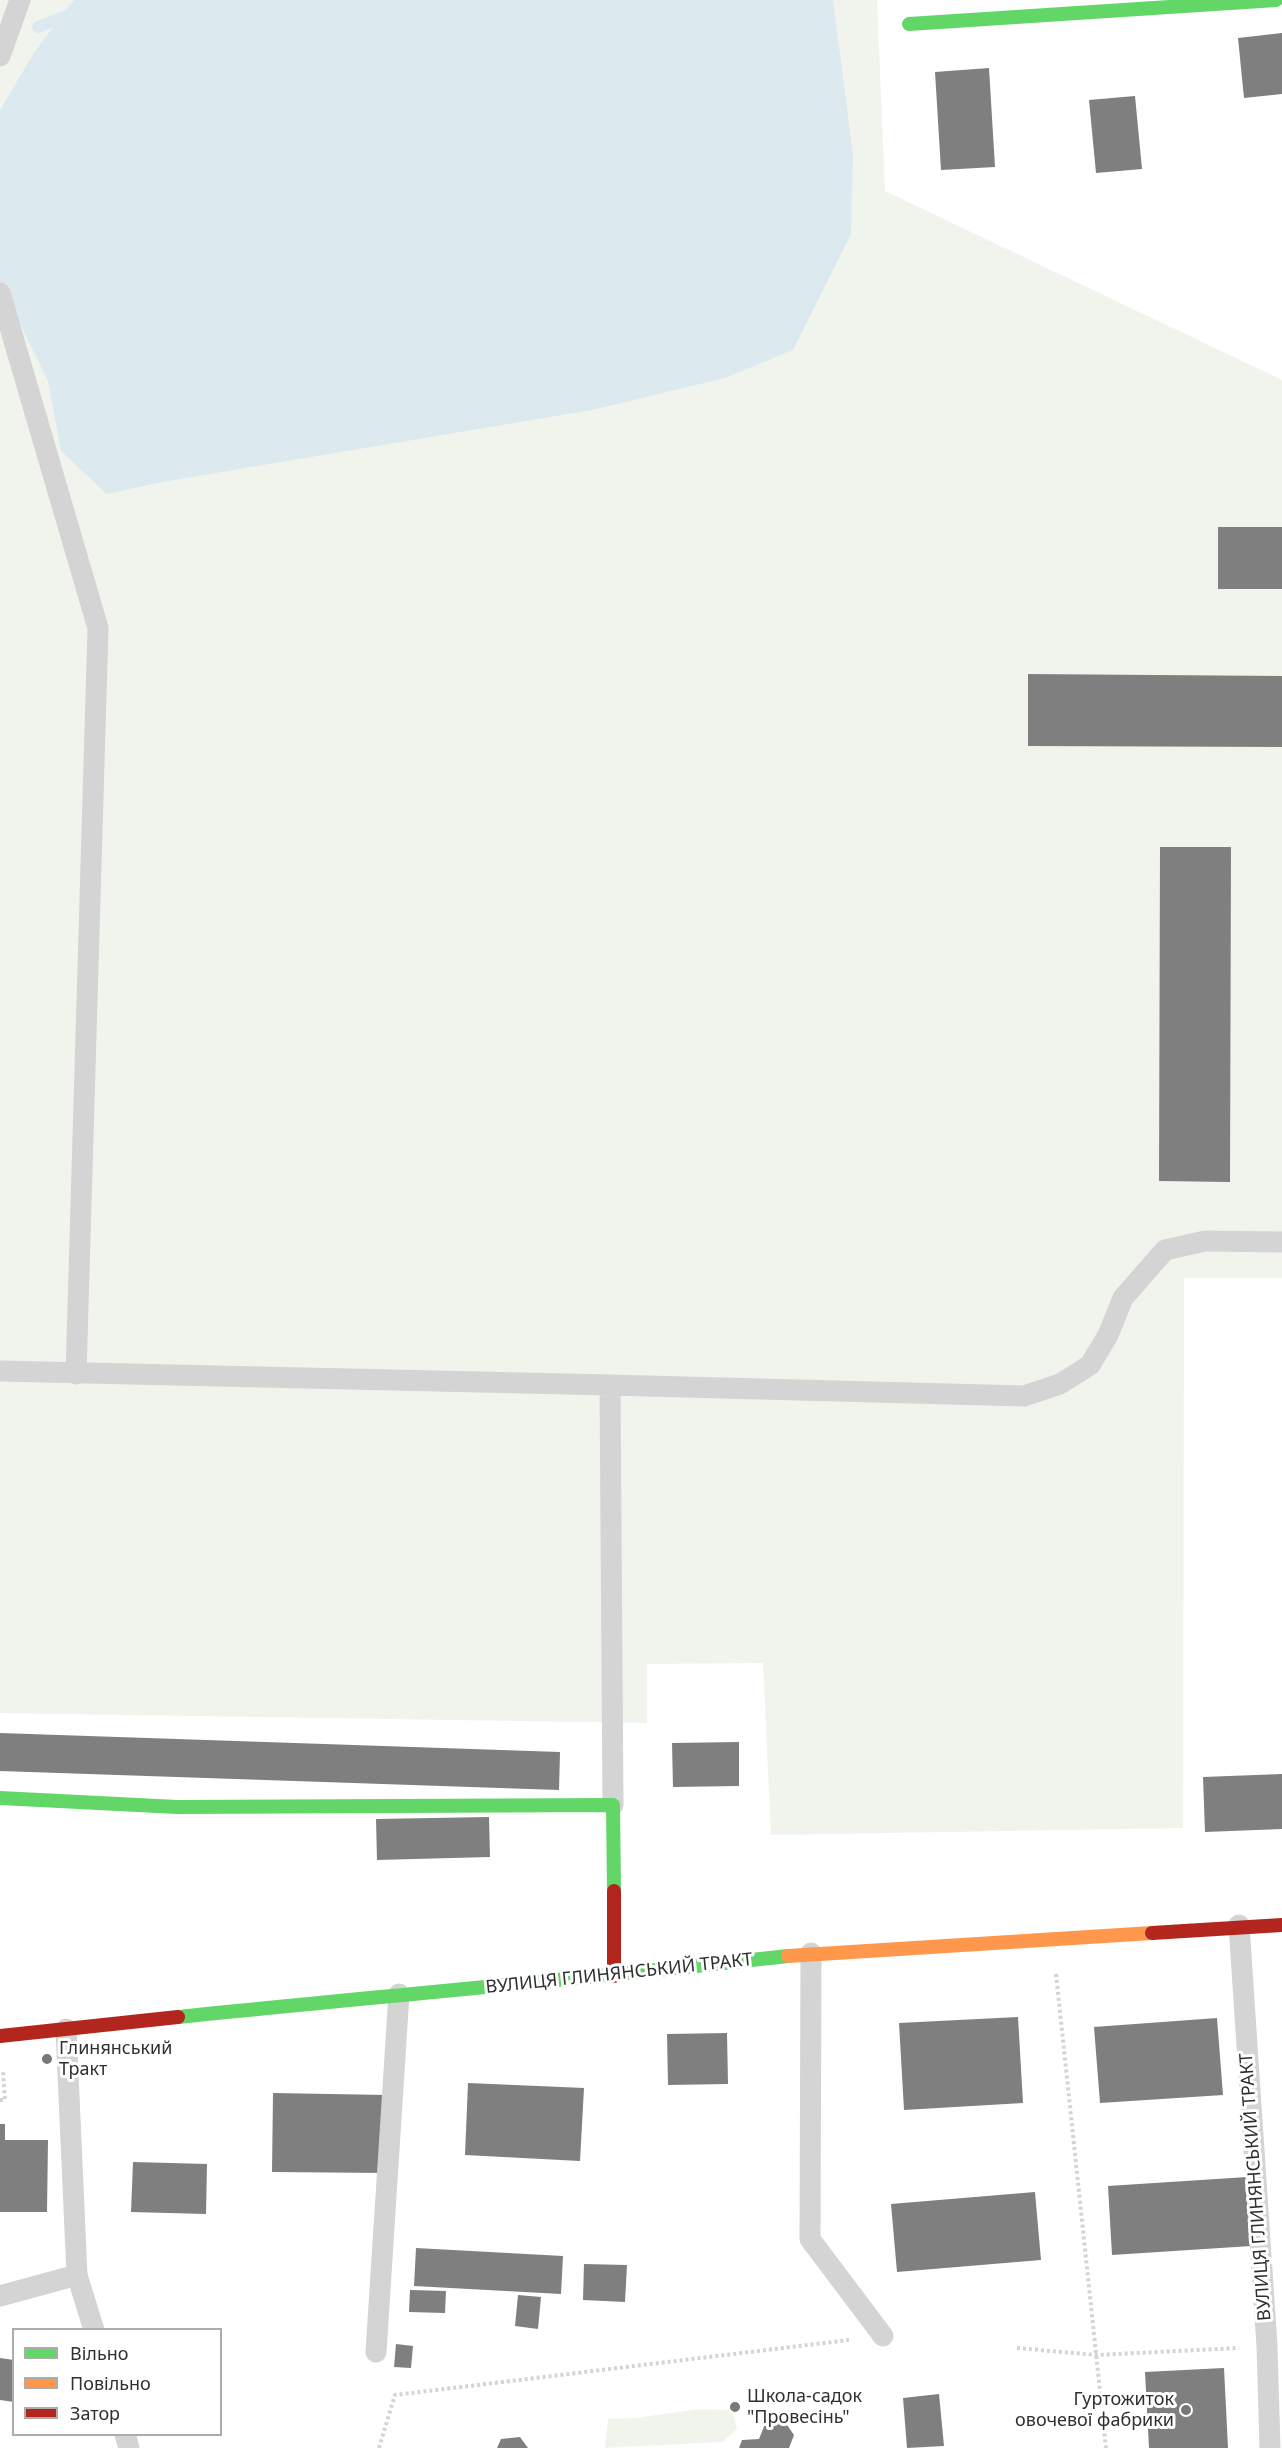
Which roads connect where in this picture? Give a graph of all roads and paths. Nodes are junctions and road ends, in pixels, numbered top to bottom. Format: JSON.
{"nodes":[{"id":1,"x":20,"y":0,"type":"edge"},
{"id":2,"x":1276,"y":0,"type":"edge"},
{"id":3,"x":909,"y":24,"type":"dead end"},
{"id":4,"x":0,"y":56,"type":"edge"},
{"id":5,"x":0,"y":293,"type":"edge"},
{"id":6,"x":1282,"y":1242,"type":"edge"},
{"id":7,"x":0,"y":1371,"type":"edge"},
{"id":8,"x":76,"y":1374,"type":"junction"},
{"id":9,"x":610,"y":1385,"type":"junction"},
{"id":10,"x":0,"y":1798,"type":"edge"},
{"id":11,"x":613,"y":1805,"type":"junction"},
{"id":12,"x":1239,"y":1925,"type":"junction"},
{"id":13,"x":1282,"y":1925,"type":"edge"},
{"id":14,"x":811,"y":1953,"type":"junction"},
{"id":15,"x":1056,"y":1969,"type":"dead end"},
{"id":16,"x":614,"y":1976,"type":"junction"},
{"id":17,"x":399,"y":1994,"type":"junction"},
{"id":18,"x":66,"y":2029,"type":"junction"},
{"id":19,"x":0,"y":2036,"type":"edge"},
{"id":20,"x":2,"y":2063,"type":"dead end"},
{"id":21,"x":0,"y":2100,"type":"edge"},
{"id":22,"x":77,"y":2275,"type":"junction"},
{"id":23,"x":0,"y":2296,"type":"edge"},
{"id":24,"x":93,"y":2328,"type":"edge"},
{"id":25,"x":883,"y":2336,"type":"joint"},
{"id":26,"x":1266,"y":2346,"type":"junction"},
{"id":27,"x":1017,"y":2348,"type":"dead end"},
{"id":28,"x":376,"y":2352,"type":"dead end"},
{"id":29,"x":1096,"y":2355,"type":"junction"},
{"id":30,"x":379,"y":2448,"type":"edge"},
{"id":31,"x":1106,"y":2448,"type":"edge"},
{"id":32,"x":1270,"y":2448,"type":"edge"}],
"edges":[{"from":1,"to":4,"type":"lane"},
{"from":2,"to":3,"type":"main road"},
{"from":5,"to":8,"type":"lane"},
{"from":6,"to":9,"type":"lane"},
{"from":7,"to":8,"type":"lane"},
{"from":8,"to":9,"type":"lane"},
{"from":9,"to":11,"type":"lane"},
{"from":10,"to":11,"type":"main road"},
{"from":11,"to":16,"type":"main road"},
{"from":12,"to":13,"type":"main road","name":"ВУЛИЦЯ ГЛИНЯНСЬКИЙ ТРАКТ"},
{"from":12,"to":14,"type":"main road","name":"ВУЛИЦЯ ГЛИНЯНСЬКИЙ ТРАКТ"},
{"from":12,"to":26,"type":"lane","name":"ВУЛИЦЯ ГЛИНЯНСЬКИЙ ТРАКТ"},
{"from":14,"to":16,"type":"main road","name":"ВУЛИЦЯ ГЛИНЯНСЬКИЙ ТРАКТ"},
{"from":14,"to":25,"type":"lane"},
{"from":15,"to":29,"type":"path"},
{"from":16,"to":17,"type":"main road","name":"ВУЛИЦЯ ГЛИНЯНСЬКИЙ ТРАКТ"},
{"from":17,"to":18,"type":"main road","name":"ВУЛИЦЯ ГЛИНЯНСЬКИЙ ТРАКТ"},
{"from":17,"to":28,"type":"lane"},
{"from":18,"to":19,"type":"main road","name":"ВУЛИЦЯ ГЛИНЯНСЬКИЙ ТРАКТ"},
{"from":18,"to":22,"type":"lane"},
{"from":20,"to":21,"type":"path"},
{"from":22,"to":23,"type":"lane"},
{"from":22,"to":24,"type":"lane"},
{"from":25,"to":30,"type":"path"},
{"from":26,"to":29,"type":"path"},
{"from":26,"to":32,"type":"lane","name":"ВУЛИЦЯ ГЛИНЯНСЬКИЙ ТРАКТ"},
{"from":27,"to":29,"type":"path"},
{"from":29,"to":31,"type":"path"}]}
